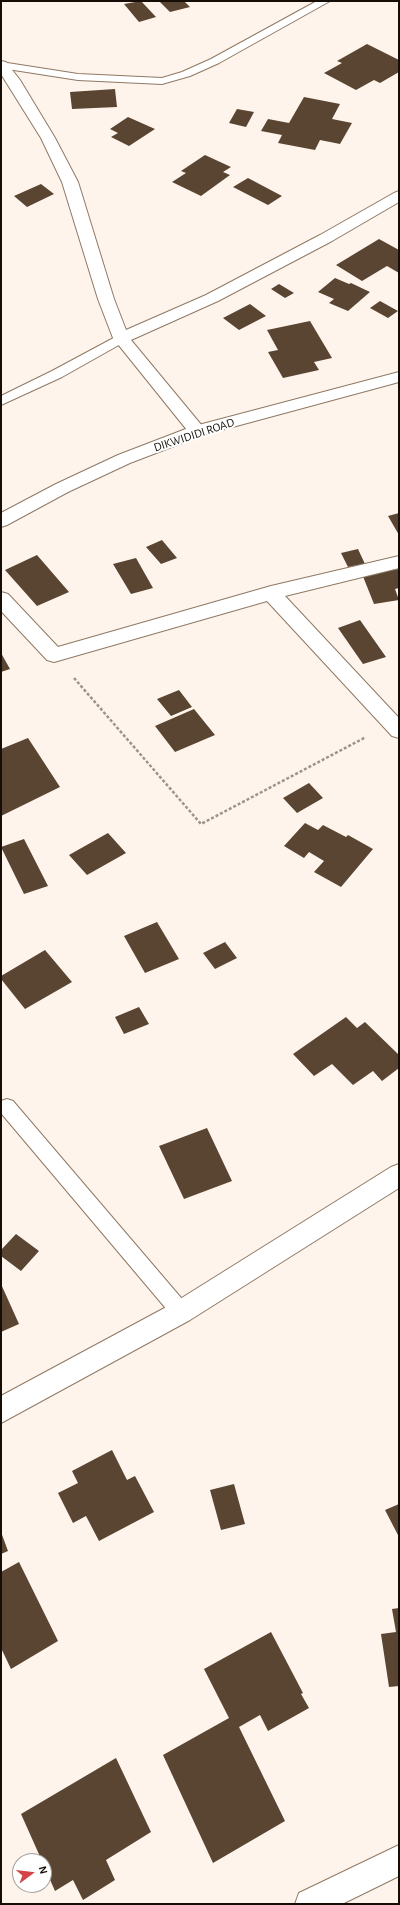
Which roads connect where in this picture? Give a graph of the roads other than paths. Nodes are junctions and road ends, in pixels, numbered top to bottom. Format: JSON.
{"nodes":[{"id":1,"x":324,"y":1,"type":"edge"},
{"id":2,"x":1,"y":65,"type":"edge"},
{"id":3,"x":399,"y":196,"type":"edge"},
{"id":4,"x":121,"y":338,"type":"junction"},
{"id":5,"x":399,"y":378,"type":"edge"},
{"id":6,"x":1,"y":401,"type":"edge"},
{"id":7,"x":197,"y":431,"type":"junction"},
{"id":8,"x":1,"y":521,"type":"edge"},
{"id":9,"x":399,"y":562,"type":"edge"},
{"id":10,"x":271,"y":593,"type":"junction"},
{"id":11,"x":1,"y":599,"type":"edge"},
{"id":12,"x":395,"y":727,"type":"edge"},
{"id":13,"x":7,"y":1107,"type":"dead end"},
{"id":14,"x":399,"y":1175,"type":"edge"},
{"id":15,"x":181,"y":1312,"type":"junction"},
{"id":16,"x":1,"y":1410,"type":"edge"},
{"id":17,"x":399,"y":1860,"type":"edge"},
{"id":18,"x":310,"y":1904,"type":"edge"}],
"edges":[{"from":1,"to":2,"type":"lane"},
{"from":2,"to":4,"type":"street"},
{"from":3,"to":4,"type":"street"},
{"from":4,"to":6,"type":"lane"},
{"from":4,"to":7,"type":"street"},
{"from":5,"to":7,"type":"street","name":"DIKWIDIDI ROAD"},
{"from":7,"to":8,"type":"street","name":"DIKWIDIDI ROAD"},
{"from":9,"to":10,"type":"street"},
{"from":10,"to":11,"type":"street"},
{"from":10,"to":12,"type":"street"},
{"from":13,"to":15,"type":"lane"},
{"from":14,"to":15,"type":"street"},
{"from":15,"to":16,"type":"street"},
{"from":17,"to":18,"type":"street"}]}
